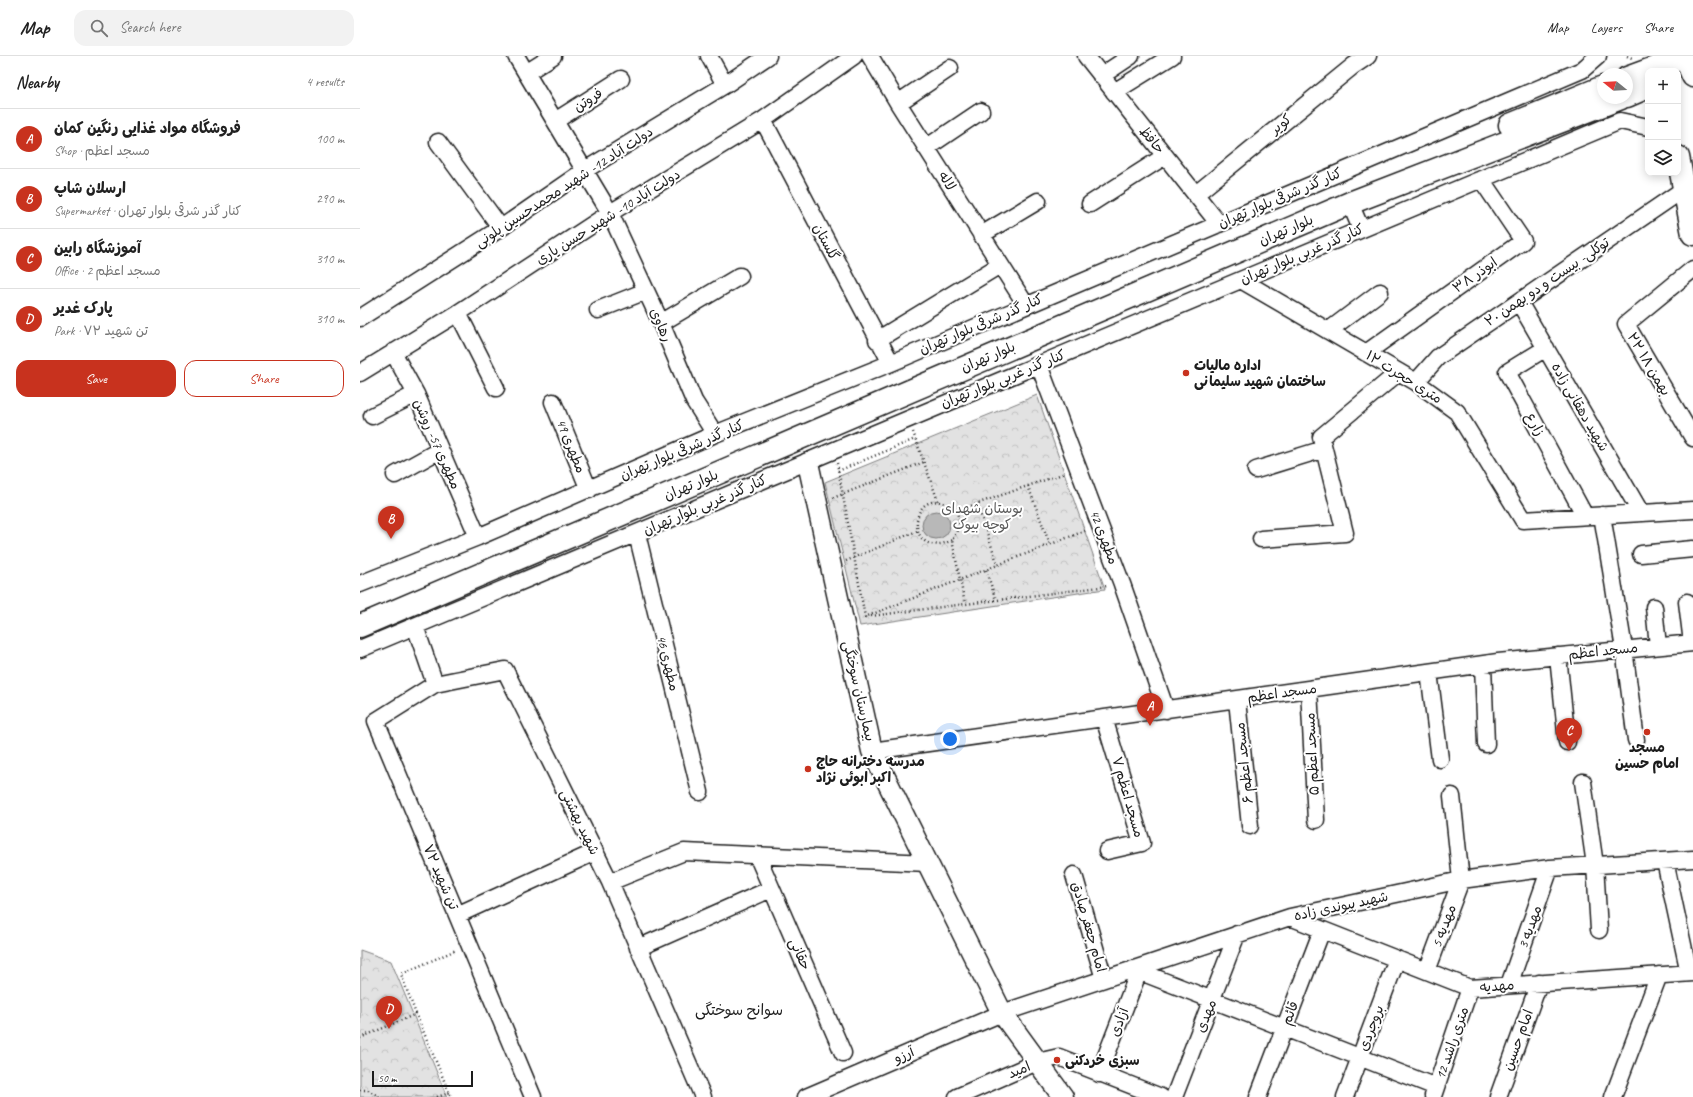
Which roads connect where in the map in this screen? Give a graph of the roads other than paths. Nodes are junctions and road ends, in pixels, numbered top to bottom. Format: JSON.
{"nodes":[{"id":1,"x":516,"y":56,"type":"edge"},
{"id":2,"x":553,"y":56,"type":"edge"},
{"id":3,"x":709,"y":56,"type":"edge"},
{"id":4,"x":768,"y":56,"type":"edge"},
{"id":5,"x":854,"y":56,"type":"edge"},
{"id":6,"x":870,"y":56,"type":"edge"},
{"id":7,"x":1086,"y":56,"type":"edge"},
{"id":8,"x":1131,"y":56,"type":"edge"},
{"id":9,"x":1172,"y":56,"type":"edge"},
{"id":10,"x":1366,"y":56,"type":"edge"},
{"id":11,"x":1598,"y":56,"type":"edge"},
{"id":12,"x":1657,"y":65,"type":"edge"},
{"id":13,"x":1688,"y":66,"type":"edge"},
{"id":14,"x":950,"y":68,"type":"dead end"},
{"id":15,"x":526,"y":73,"type":"junction"},
{"id":16,"x":1633,"y":75,"type":"edge"},
{"id":17,"x":1101,"y":76,"type":"junction"},
{"id":18,"x":622,"y":79,"type":"dead end"},
{"id":19,"x":725,"y":85,"type":"junction"},
{"id":20,"x":1645,"y":88,"type":"edge"},
{"id":21,"x":1597,"y":89,"type":"edge"},
{"id":22,"x":1114,"y":92,"type":"junction"},
{"id":23,"x":1633,"y":93,"type":"edge"},
{"id":24,"x":898,"y":103,"type":"junction"},
{"id":25,"x":1606,"y":104,"type":"edge"},
{"id":26,"x":1495,"y":107,"type":"junction"},
{"id":27,"x":981,"y":111,"type":"dead end"},
{"id":28,"x":763,"y":120,"type":"junction"},
{"id":29,"x":555,"y":121,"type":"junction"},
{"id":30,"x":1645,"y":126,"type":"edge"},
{"id":31,"x":1503,"y":128,"type":"junction"},
{"id":32,"x":438,"y":142,"type":"dead end"},
{"id":33,"x":926,"y":148,"type":"junction"},
{"id":34,"x":1166,"y":156,"type":"junction"},
{"id":35,"x":585,"y":170,"type":"junction"},
{"id":36,"x":1681,"y":173,"type":"edge"},
{"id":37,"x":1481,"y":179,"type":"junction"},
{"id":38,"x":1684,"y":189,"type":"junction"},
{"id":39,"x":1196,"y":194,"type":"junction"},
{"id":40,"x":1038,"y":201,"type":"dead end"},
{"id":41,"x":1350,"y":203,"type":"junction"},
{"id":42,"x":1090,"y":204,"type":"dead end"},
{"id":43,"x":610,"y":213,"type":"junction"},
{"id":44,"x":1219,"y":224,"type":"junction"},
{"id":45,"x":501,"y":228,"type":"junction"},
{"id":46,"x":1362,"y":229,"type":"junction"},
{"id":47,"x":981,"y":234,"type":"junction"},
{"id":48,"x":1693,"y":234,"type":"edge"},
{"id":49,"x":1000,"y":265,"type":"junction"},
{"id":50,"x":1693,"y":269,"type":"edge"},
{"id":51,"x":740,"y":276,"type":"dead end"},
{"id":52,"x":1241,"y":280,"type":"junction"},
{"id":53,"x":646,"y":291,"type":"junction"},
{"id":54,"x":1380,"y":292,"type":"dead end"},
{"id":55,"x":1519,"y":302,"type":"junction"},
{"id":56,"x":1026,"y":305,"type":"junction"},
{"id":57,"x":598,"y":310,"type":"dead end"},
{"id":58,"x":458,"y":313,"type":"junction"},
{"id":59,"x":360,"y":318,"type":"edge"},
{"id":60,"x":661,"y":323,"type":"junction"},
{"id":61,"x":1328,"y":331,"type":"junction"},
{"id":62,"x":877,"y":340,"type":"junction"},
{"id":63,"x":1546,"y":348,"type":"junction"},
{"id":64,"x":393,"y":352,"type":"junction"},
{"id":65,"x":1366,"y":353,"type":"junction"},
{"id":66,"x":891,"y":363,"type":"junction"},
{"id":67,"x":1039,"y":365,"type":"junction"},
{"id":68,"x":1399,"y":372,"type":"junction"},
{"id":69,"x":360,"y":373,"type":"edge"},
{"id":70,"x":1416,"y":382,"type":"junction"},
{"id":71,"x":496,"y":388,"type":"dead end"},
{"id":72,"x":416,"y":394,"type":"junction"},
{"id":73,"x":553,"y":402,"type":"dead end"},
{"id":74,"x":372,"y":416,"type":"dead end"},
{"id":75,"x":715,"y":434,"type":"junction"},
{"id":76,"x":1693,"y":438,"type":"edge"},
{"id":77,"x":1324,"y":449,"type":"junction"},
{"id":78,"x":440,"y":450,"type":"junction"},
{"id":79,"x":808,"y":463,"type":"junction"},
{"id":80,"x":1256,"y":470,"type":"dead end"},
{"id":81,"x":395,"y":475,"type":"dead end"},
{"id":82,"x":588,"y":490,"type":"junction"},
{"id":83,"x":1693,"y":510,"type":"edge"},
{"id":84,"x":1641,"y":513,"type":"junction"},
{"id":85,"x":1602,"y":515,"type":"junction"},
{"id":86,"x":1585,"y":516,"type":"junction"},
{"id":87,"x":637,"y":534,"type":"junction"},
{"id":88,"x":478,"y":537,"type":"junction"},
{"id":89,"x":1261,"y":539,"type":"dead end"},
{"id":90,"x":1693,"y":549,"type":"edge"},
{"id":91,"x":1641,"y":554,"type":"dead end"},
{"id":92,"x":360,"y":584,"type":"edge"},
{"id":93,"x":1687,"y":602,"type":"dead end"},
{"id":94,"x":1654,"y":607,"type":"dead end"},
{"id":95,"x":360,"y":610,"type":"edge"},
{"id":96,"x":360,"y":626,"type":"edge"},
{"id":97,"x":415,"y":626,"type":"junction"},
{"id":98,"x":1692,"y":643,"type":"edge"},
{"id":99,"x":1658,"y":646,"type":"junction"},
{"id":100,"x":360,"y":649,"type":"edge"},
{"id":101,"x":1624,"y":649,"type":"junction"},
{"id":102,"x":1558,"y":656,"type":"junction"},
{"id":103,"x":1483,"y":665,"type":"junction"},
{"id":104,"x":1429,"y":672,"type":"junction"},
{"id":105,"x":435,"y":684,"type":"junction"},
{"id":106,"x":1309,"y":689,"type":"junction"},
{"id":107,"x":1237,"y":700,"type":"junction"},
{"id":108,"x":1166,"y":710,"type":"junction"},
{"id":109,"x":1104,"y":718,"type":"junction"},
{"id":110,"x":1636,"y":740,"type":"dead end"},
{"id":111,"x":1567,"y":742,"type":"dead end"},
{"id":112,"x":1486,"y":744,"type":"dead end"},
{"id":113,"x":872,"y":751,"type":"junction"},
{"id":114,"x":1440,"y":759,"type":"dead end"},
{"id":115,"x":1583,"y":782,"type":"dead end"},
{"id":116,"x":700,"y":792,"type":"dead end"},
{"id":117,"x":1452,"y":796,"type":"dead end"},
{"id":118,"x":1316,"y":820,"type":"dead end"},
{"id":119,"x":1250,"y":826,"type":"dead end"},
{"id":120,"x":1107,"y":851,"type":"dead end"},
{"id":121,"x":595,"y":852,"type":"junction"},
{"id":122,"x":757,"y":855,"type":"junction"},
{"id":123,"x":1693,"y":859,"type":"edge"},
{"id":124,"x":1665,"y":861,"type":"junction"},
{"id":125,"x":928,"y":863,"type":"junction"},
{"id":126,"x":1595,"y":865,"type":"junction"},
{"id":127,"x":1550,"y":868,"type":"junction"},
{"id":128,"x":1074,"y":875,"type":"dead end"},
{"id":129,"x":1462,"y":880,"type":"junction"},
{"id":130,"x":610,"y":882,"type":"junction"},
{"id":131,"x":771,"y":889,"type":"junction"},
{"id":132,"x":457,"y":915,"type":"junction"},
{"id":133,"x":1290,"y":917,"type":"junction"},
{"id":134,"x":1322,"y":930,"type":"junction"},
{"id":135,"x":1599,"y":930,"type":"dead end"},
{"id":136,"x":1237,"y":934,"type":"junction"},
{"id":137,"x":638,"y":948,"type":"junction"},
{"id":138,"x":1397,"y":959,"type":"junction"},
{"id":139,"x":1136,"y":970,"type":"junction"},
{"id":140,"x":1427,"y":971,"type":"junction"},
{"id":141,"x":1691,"y":973,"type":"edge"},
{"id":142,"x":1659,"y":975,"type":"junction"},
{"id":143,"x":1104,"y":979,"type":"junction"},
{"id":144,"x":1539,"y":983,"type":"junction"},
{"id":145,"x":1509,"y":985,"type":"junction"},
{"id":146,"x":1470,"y":988,"type":"junction"},
{"id":147,"x":1212,"y":999,"type":"junction"},
{"id":148,"x":1002,"y":1013,"type":"junction"},
{"id":149,"x":1284,"y":1027,"type":"junction"},
{"id":150,"x":843,"y":1053,"type":"dead end"},
{"id":151,"x":1360,"y":1057,"type":"junction"},
{"id":152,"x":1037,"y":1062,"type":"junction"},
{"id":153,"x":1099,"y":1074,"type":"junction"},
{"id":154,"x":1435,"y":1092,"type":"edge"},
{"id":155,"x":533,"y":1097,"type":"edge"},
{"id":156,"x":703,"y":1097,"type":"edge"},
{"id":157,"x":806,"y":1097,"type":"edge"},
{"id":158,"x":957,"y":1097,"type":"edge"},
{"id":159,"x":1063,"y":1097,"type":"edge"},
{"id":160,"x":1161,"y":1097,"type":"edge"},
{"id":161,"x":1174,"y":1097,"type":"edge"},
{"id":162,"x":1258,"y":1097,"type":"edge"},
{"id":163,"x":1345,"y":1097,"type":"edge"},
{"id":164,"x":1498,"y":1097,"type":"edge"},
{"id":165,"x":1613,"y":1097,"type":"edge"}],
"edges":[{"from":1,"to":15,"type":"street"},
{"from":2,"to":15,"type":"street"},
{"from":3,"to":19,"type":"street"},
{"from":4,"to":19,"type":"street","name":"دولت آباد 12- شهید محمدحسین پلونی"},
{"from":5,"to":28,"type":"street","name":"دولت آباد 10- شهید حسن یاری"},
{"from":6,"to":24,"type":"street","name":"لاله"},
{"from":7,"to":17,"type":"street","name":"حافظ"},
{"from":8,"to":17,"type":"street"},
{"from":9,"to":22,"type":"street"},
{"from":10,"to":39,"type":"street","name":"کویر"},
{"from":11,"to":26,"type":"street","name":"کنار گذر شرقی بلوار تهران"},
{"from":12,"to":13,"type":"main road"},
{"from":12,"to":16,"type":"main road"},
{"from":14,"to":24,"type":"street"},
{"from":15,"to":29,"type":"street"},
{"from":17,"to":22,"type":"street","name":"حافظ"},
{"from":18,"to":29,"type":"street","name":"فروتن"},
{"from":19,"to":35,"type":"street","name":"دولت آباد 12- شهید محمدحسین پلونی"},
{"from":20,"to":23,"type":"main road"},
{"from":21,"to":31,"type":"main road","name":"بلوار تهران"},
{"from":22,"to":34,"type":"street","name":"حافظ"},
{"from":24,"to":33,"type":"street","name":"لاله"},
{"from":25,"to":41,"type":"main road","name":"بلوار تهران"},
{"from":26,"to":31,"type":"street"},
{"from":26,"to":44,"type":"street","name":"کنار گذر شرقی بلوار تهران"},
{"from":27,"to":33,"type":"street"},
{"from":28,"to":43,"type":"street","name":"دولت آباد 10- شهید حسن یاری"},
{"from":28,"to":62,"type":"street","name":"گلستان"},
{"from":29,"to":35,"type":"street"},
{"from":30,"to":37,"type":"street","name":"کنار گذر غربی بلوار تهران"},
{"from":31,"to":95,"type":"main road","name":"بلوار تهران"},
{"from":32,"to":45,"type":"street"},
{"from":33,"to":47,"type":"street","name":"لاله"},
{"from":34,"to":39,"type":"street","name":"حافظ"},
{"from":34,"to":42,"type":"street"},
{"from":35,"to":43,"type":"street","name":"رهاوی"},
{"from":35,"to":45,"type":"street","name":"دولت آباد 12- شهید محمدحسین پلونی"},
{"from":36,"to":38,"type":"main road"},
{"from":37,"to":46,"type":"street","name":"کنار گذر غربی بلوار تهران"},
{"from":37,"to":65,"type":"street","name":"۳۸ ابوذر"},
{"from":38,"to":48,"type":"main road"},
{"from":38,"to":55,"type":"street","name":"توکلی- بیست و دو بهمن ۲۰"},
{"from":39,"to":44,"type":"street","name":"حافظ"},
{"from":40,"to":47,"type":"street"},
{"from":41,"to":46,"type":"street"},
{"from":41,"to":96,"type":"main road","name":"بلوار تهران"},
{"from":43,"to":53,"type":"street","name":"رهاوی"},
{"from":43,"to":58,"type":"street","name":"دولت آباد 10- شهید حسن یاری"},
{"from":44,"to":56,"type":"street","name":"کنار گذر شرقی بلوار تهران"},
{"from":45,"to":59,"type":"street","name":"دولت آباد 12- شهید محمدحسین پلونی"},
{"from":46,"to":52,"type":"street","name":"کنار گذر غربی بلوار تهران"},
{"from":47,"to":49,"type":"street","name":"لاله"},
{"from":49,"to":56,"type":"street","name":"لاله"},
{"from":49,"to":62,"type":"street"},
{"from":50,"to":76,"type":"street","name":"۲۲ بهمن ۱۸"},
{"from":51,"to":60,"type":"street"},
{"from":52,"to":61,"type":"street","name":"۱۲ متری حجرت"},
{"from":52,"to":67,"type":"street","name":"کنار گذر غربی بلوار تهران"},
{"from":53,"to":57,"type":"street"},
{"from":53,"to":60,"type":"street","name":"رهاوی"},
{"from":54,"to":61,"type":"street"},
{"from":55,"to":63,"type":"street","name":"شهید دهقانی زاده"},
{"from":55,"to":70,"type":"street","name":"توکلی- بیست و دو بهمن ۲۰"},
{"from":56,"to":66,"type":"street","name":"کنار گذر شرقی بلوار تهران"},
{"from":58,"to":64,"type":"street","name":"دولت آباد 10- شهید حسن یاری"},
{"from":58,"to":71,"type":"street"},
{"from":60,"to":75,"type":"street","name":"رهاوی"},
{"from":61,"to":65,"type":"street","name":"۱۲ متری حجرت"},
{"from":62,"to":66,"type":"street","name":"گلستان"},
{"from":63,"to":84,"type":"street","name":"شهید دهقانی زاده"},
{"from":63,"to":86,"type":"street","name":"زارع"},
{"from":64,"to":69,"type":"street","name":"دولت آباد 10- شهید حسن یاری"},
{"from":64,"to":72,"type":"street","name":"مطهری 57- روشن"},
{"from":65,"to":68,"type":"street","name":"۱۲ متری حجرت"},
{"from":66,"to":75,"type":"street","name":"کنار گذر شرقی بلوار تهران"},
{"from":67,"to":79,"type":"street","name":"کنار گذر غربی بلوار تهران"},
{"from":67,"to":108,"type":"street","name":"مطهری 42"},
{"from":68,"to":70,"type":"street","name":"۱۲ متری حجرت"},
{"from":68,"to":77,"type":"street"},
{"from":70,"to":86,"type":"street","name":"۱۲ متری حجرت"},
{"from":72,"to":74,"type":"street"},
{"from":72,"to":78,"type":"street","name":"مطهری 57- روشن"},
{"from":73,"to":82,"type":"street","name":"مطهری 49"},
{"from":75,"to":82,"type":"street","name":"کنار گذر شرقی بلوار تهران"},
{"from":77,"to":80,"type":"street"},
{"from":77,"to":89,"type":"street"},
{"from":78,"to":81,"type":"street"},
{"from":78,"to":88,"type":"street","name":"مطهری 57- روشن"},
{"from":79,"to":87,"type":"street","name":"کنار گذر غربی بلوار تهران"},
{"from":79,"to":113,"type":"street","name":"بیمارستان سوختگی"},
{"from":82,"to":88,"type":"street","name":"کنار گذر شرقی بلوار تهران"},
{"from":83,"to":84,"type":"street"},
{"from":84,"to":85,"type":"street"},
{"from":85,"to":86,"type":"street"},
{"from":85,"to":101,"type":"street"},
{"from":87,"to":97,"type":"street","name":"کنار گذر غربی بلوار تهران"},
{"from":87,"to":116,"type":"street","name":"مطهری 46"},
{"from":88,"to":92,"type":"street","name":"کنار گذر شرقی بلوار تهران"},
{"from":90,"to":91,"type":"street"},
{"from":93,"to":98,"type":"street"},
{"from":94,"to":99,"type":"street"},
{"from":97,"to":100,"type":"street","name":"کنار گذر غربی بلوار تهران"},
{"from":97,"to":105,"type":"street"},
{"from":98,"to":99,"type":"street","name":"مسجد اعظم"},
{"from":99,"to":101,"type":"street","name":"مسجد اعظم"},
{"from":101,"to":102,"type":"street","name":"مسجد اعظم"},
{"from":101,"to":110,"type":"street"},
{"from":102,"to":103,"type":"street","name":"مسجد اعظم"},
{"from":102,"to":111,"type":"street"},
{"from":103,"to":104,"type":"street","name":"مسجد اعظم"},
{"from":103,"to":112,"type":"street"},
{"from":104,"to":106,"type":"street","name":"مسجد اعظم"},
{"from":104,"to":114,"type":"street"},
{"from":105,"to":121,"type":"street","name":"شهید بهشتی"},
{"from":105,"to":132,"type":"street","name":"۷۲ تن شهید"},
{"from":106,"to":107,"type":"street","name":"مسجد اعظم"},
{"from":106,"to":118,"type":"street","name":"مسجد اعظم ۵"},
{"from":107,"to":108,"type":"street","name":"مسجد اعظم"},
{"from":107,"to":119,"type":"street","name":"مسجد اعظم ۶"},
{"from":108,"to":109,"type":"street","name":"مسجد اعظم"},
{"from":109,"to":113,"type":"street","name":"مسجد اعظم"},
{"from":109,"to":120,"type":"street","name":"مسجد اعظم ۷"},
{"from":113,"to":125,"type":"street","name":"بیمارستان سوختگی"},
{"from":115,"to":126,"type":"street"},
{"from":117,"to":129,"type":"street"},
{"from":121,"to":130,"type":"street","name":"شهید بهشتی"},
{"from":121,"to":132,"type":"street"},
{"from":122,"to":125,"type":"street"},
{"from":122,"to":130,"type":"street"},
{"from":122,"to":131,"type":"street","name":"حقانی"},
{"from":123,"to":124,"type":"street","name":"شهید پیوندی زاده"},
{"from":124,"to":126,"type":"street","name":"شهید پیوندی زاده"},
{"from":124,"to":141,"type":"street"},
{"from":125,"to":148,"type":"street","name":"بیمارستان سوختگی"},
{"from":126,"to":127,"type":"street","name":"شهید پیوندی زاده"},
{"from":126,"to":135,"type":"street"},
{"from":127,"to":129,"type":"street","name":"شهید پیوندی زاده"},
{"from":127,"to":145,"type":"street","name":"مهدیه 3"},
{"from":128,"to":143,"type":"street","name":"امام جعفر صادق"},
{"from":129,"to":133,"type":"street","name":"شهید پیوندی زاده"},
{"from":129,"to":140,"type":"street","name":"مهدیه 5"},
{"from":130,"to":137,"type":"street","name":"شهید بهشتی"},
{"from":131,"to":137,"type":"street"},
{"from":131,"to":150,"type":"street","name":"حقانی"},
{"from":132,"to":155,"type":"street","name":"۷۲ تن شهید"},
{"from":133,"to":134,"type":"street","name":"مهدیه"},
{"from":133,"to":136,"type":"street","name":"شهید پیوندی زاده"},
{"from":134,"to":138,"type":"street","name":"مهدیه"},
{"from":134,"to":149,"type":"street","name":"قائم"},
{"from":136,"to":139,"type":"street","name":"شهید پیوندی زاده"},
{"from":136,"to":147,"type":"street","name":"مهدی"},
{"from":137,"to":156,"type":"street","name":"شهید بهشتی"},
{"from":138,"to":140,"type":"street","name":"مهدیه"},
{"from":138,"to":151,"type":"street","name":"بروجردی"},
{"from":139,"to":143,"type":"street","name":"شهید پیوندی زاده"},
{"from":139,"to":147,"type":"street"},
{"from":139,"to":153,"type":"street","name":"آزادی"},
{"from":140,"to":146,"type":"street","name":"مهدیه"},
{"from":141,"to":142,"type":"street","name":"مهدیه"},
{"from":142,"to":144,"type":"street","name":"مهدیه"},
{"from":142,"to":165,"type":"street"},
{"from":143,"to":148,"type":"street","name":"شهید پیوندی زاده"},
{"from":144,"to":145,"type":"street","name":"مهدیه"},
{"from":144,"to":164,"type":"street","name":"امام حسین"},
{"from":145,"to":146,"type":"street","name":"مهدیه"},
{"from":146,"to":154,"type":"street","name":"12 متری راشد"},
{"from":147,"to":149,"type":"street"},
{"from":147,"to":161,"type":"street","name":"مهدی"},
{"from":148,"to":152,"type":"street","name":"بیمارستان سوختگی"},
{"from":148,"to":157,"type":"street","name":"آرزو"},
{"from":149,"to":151,"type":"street"},
{"from":149,"to":162,"type":"street","name":"قائم"},
{"from":151,"to":154,"type":"street"},
{"from":151,"to":163,"type":"street","name":"بروجردی"},
{"from":152,"to":153,"type":"street","name":"امید"},
{"from":152,"to":158,"type":"street","name":"امید"},
{"from":152,"to":159,"type":"street","name":"بیمارستان سوختگی"},
{"from":153,"to":160,"type":"street","name":"امید"}]}
